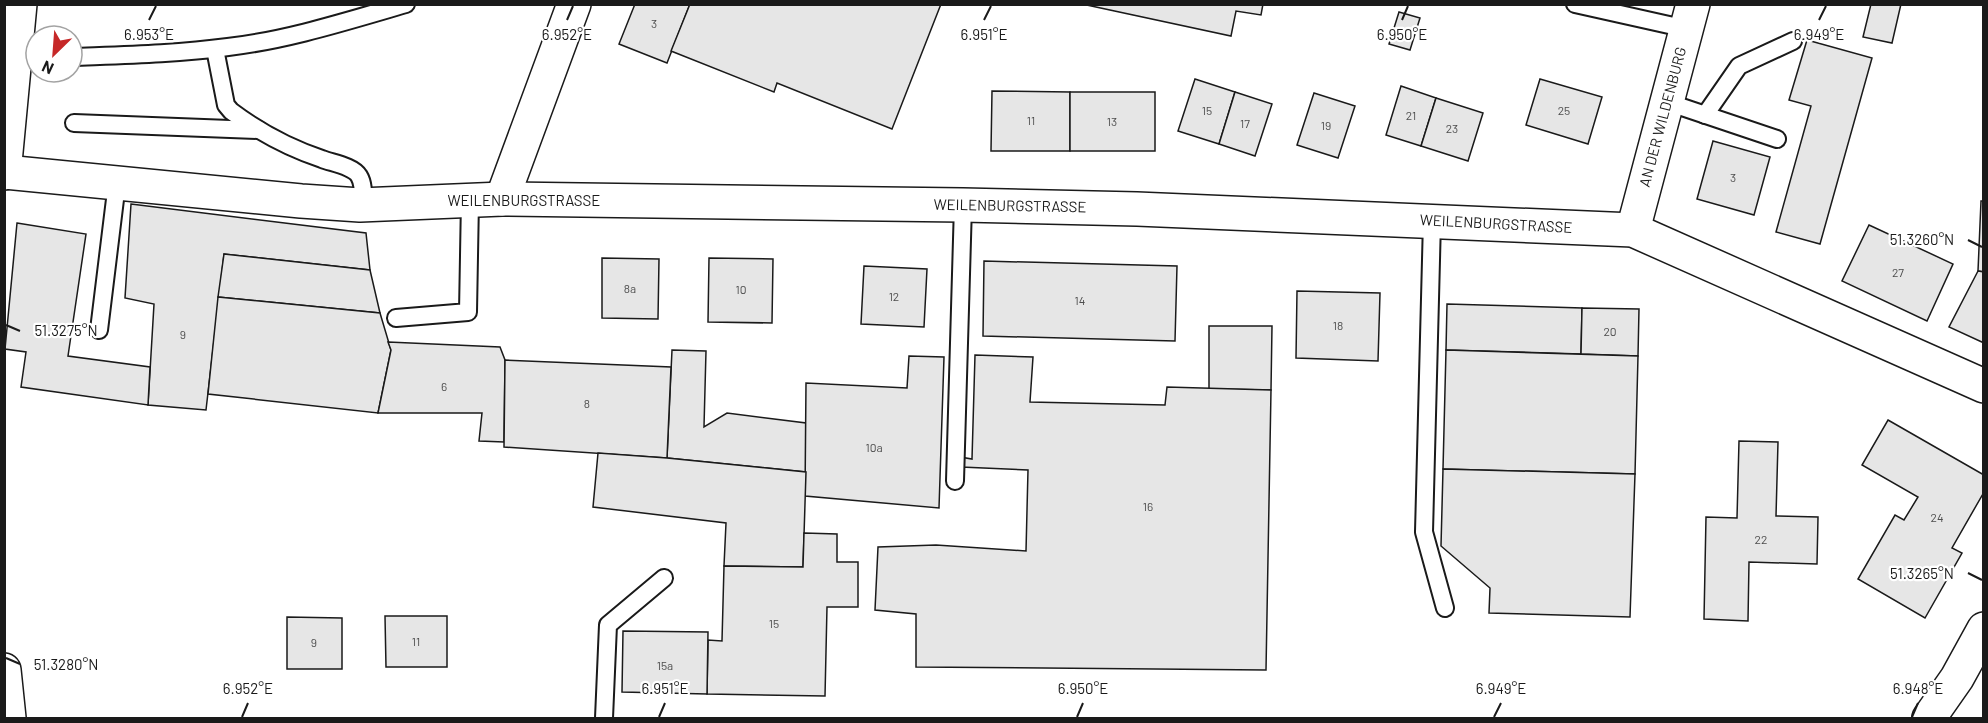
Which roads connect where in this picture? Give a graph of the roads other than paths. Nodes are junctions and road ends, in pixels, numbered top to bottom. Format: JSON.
{"nodes":[{"id":1,"x":20,"y":4,"type":"edge"},
{"id":2,"x":406,"y":4,"type":"edge"},
{"id":3,"x":574,"y":4,"type":"edge"},
{"id":4,"x":1575,"y":4,"type":"edge"},
{"id":5,"x":1690,"y":17,"type":"edge"},
{"id":6,"x":24,"y":41,"type":"edge"},
{"id":7,"x":1793,"y":41,"type":"dead end"},
{"id":8,"x":215,"y":49,"type":"junction"},
{"id":9,"x":84,"y":56,"type":"edge"},
{"id":10,"x":24,"y":69,"type":"edge"},
{"id":11,"x":1667,"y":102,"type":"junction"},
{"id":12,"x":1705,"y":115,"type":"junction"},
{"id":13,"x":74,"y":123,"type":"dead end"},
{"id":14,"x":260,"y":130,"type":"junction"},
{"id":15,"x":1777,"y":139,"type":"dead end"},
{"id":16,"x":4,"y":173,"type":"edge"},
{"id":17,"x":117,"y":183,"type":"junction"},
{"id":18,"x":502,"y":199,"type":"junction"},
{"id":19,"x":470,"y":200,"type":"junction"},
{"id":20,"x":363,"y":204,"type":"junction"},
{"id":21,"x":963,"y":205,"type":"junction"},
{"id":22,"x":1432,"y":221,"type":"junction"},
{"id":23,"x":1633,"y":230,"type":"junction"},
{"id":24,"x":396,"y":318,"type":"dead end"},
{"id":25,"x":99,"y":330,"type":"dead end"},
{"id":26,"x":1983,"y":386,"type":"edge"},
{"id":27,"x":956,"y":481,"type":"dead end"},
{"id":28,"x":664,"y":578,"type":"dead end"},
{"id":29,"x":1445,"y":608,"type":"dead end"},
{"id":30,"x":1983,"y":629,"type":"edge"},
{"id":31,"x":4,"y":670,"type":"edge"},
{"id":32,"x":9,"y":718,"type":"edge"},
{"id":33,"x":604,"y":718,"type":"edge"},
{"id":34,"x":1929,"y":718,"type":"edge"}],
"edges":[{"from":1,"to":6,"type":"street"},
{"from":2,"to":8,"type":"lane"},
{"from":3,"to":18,"type":"street"},
{"from":4,"to":5,"type":"lane"},
{"from":5,"to":11,"type":"street","name":"AN DER WILDENBURG"},
{"from":7,"to":12,"type":"lane"},
{"from":8,"to":9,"type":"lane"},
{"from":8,"to":14,"type":"lane"},
{"from":10,"to":16,"type":"street"},
{"from":11,"to":12,"type":"lane"},
{"from":11,"to":23,"type":"street","name":"AN DER WILDENBURG"},
{"from":12,"to":15,"type":"lane"},
{"from":13,"to":14,"type":"lane"},
{"from":14,"to":20,"type":"lane"},
{"from":16,"to":17,"type":"street","name":"WEILENBURGSTRASSE"},
{"from":17,"to":20,"type":"street","name":"WEILENBURGSTRASSE"},
{"from":17,"to":25,"type":"lane"},
{"from":18,"to":19,"type":"street","name":"WEILENBURGSTRASSE"},
{"from":18,"to":21,"type":"street","name":"WEILENBURGSTRASSE"},
{"from":19,"to":20,"type":"street","name":"WEILENBURGSTRASSE"},
{"from":19,"to":24,"type":"lane"},
{"from":21,"to":22,"type":"street","name":"WEILENBURGSTRASSE"},
{"from":21,"to":27,"type":"lane"},
{"from":22,"to":23,"type":"street","name":"WEILENBURGSTRASSE"},
{"from":22,"to":29,"type":"lane"},
{"from":23,"to":26,"type":"street","name":"WEILENBURGSTRASSE"},
{"from":28,"to":33,"type":"lane"},
{"from":30,"to":34,"type":"street"},
{"from":31,"to":32,"type":"street"}]}
